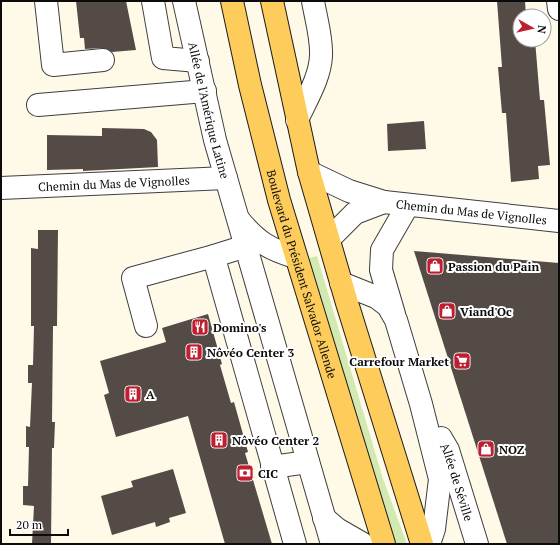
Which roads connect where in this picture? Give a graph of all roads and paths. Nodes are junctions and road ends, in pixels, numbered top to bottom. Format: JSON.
{"nodes":[{"id":1,"x":46,"y":1,"type":"edge"},
{"id":2,"x":153,"y":1,"type":"edge"},
{"id":3,"x":184,"y":1,"type":"edge"},
{"id":4,"x":232,"y":1,"type":"edge"},
{"id":5,"x":272,"y":1,"type":"edge"},
{"id":6,"x":313,"y":1,"type":"edge"},
{"id":7,"x":558,"y":1,"type":"edge"},
{"id":8,"x":559,"y":9,"type":"edge"},
{"id":9,"x":103,"y":60,"type":"dead end"},
{"id":10,"x":198,"y":61,"type":"junction"},
{"id":11,"x":204,"y":91,"type":"junction"},
{"id":12,"x":38,"y":105,"type":"dead end"},
{"id":13,"x":297,"y":120,"type":"junction"},
{"id":14,"x":309,"y":172,"type":"junction"},
{"id":15,"x":226,"y":178,"type":"junction"},
{"id":16,"x":1,"y":188,"type":"edge"},
{"id":17,"x":384,"y":202,"type":"junction"},
{"id":18,"x":408,"y":205,"type":"junction"},
{"id":19,"x":238,"y":219,"type":"junction"},
{"id":20,"x":559,"y":221,"type":"edge"},
{"id":21,"x":329,"y":239,"type":"junction"},
{"id":22,"x":246,"y":246,"type":"junction"},
{"id":23,"x":214,"y":256,"type":"junction"},
{"id":24,"x":295,"y":257,"type":"junction"},
{"id":25,"x":341,"y":283,"type":"junction"},
{"id":26,"x":396,"y":320,"type":"junction"},
{"id":27,"x":146,"y":326,"type":"dead end"},
{"id":28,"x":427,"y":427,"type":"junction"},
{"id":29,"x":308,"y":462,"type":"junction"},
{"id":30,"x":272,"y":467,"type":"junction"},
{"id":31,"x":324,"y":518,"type":"junction"},
{"id":32,"x":295,"y":544,"type":"edge"},
{"id":33,"x":332,"y":544,"type":"edge"},
{"id":34,"x":362,"y":544,"type":"edge"},
{"id":35,"x":384,"y":544,"type":"edge"},
{"id":36,"x":422,"y":544,"type":"edge"},
{"id":37,"x":429,"y":544,"type":"edge"},
{"id":38,"x":477,"y":544,"type":"edge"}],
"edges":[{"from":1,"to":9,"type":"street"},
{"from":2,"to":10,"type":"street"},
{"from":3,"to":10,"type":"street","name":"Allée de l'Amérique Latine"},
{"from":4,"to":24,"type":"main road","name":"Boulevard du Président Salvador Allende"},
{"from":5,"to":13,"type":"main road"},
{"from":6,"to":13,"type":"street"},
{"from":7,"to":8,"type":"street"},
{"from":10,"to":11,"type":"street","name":"Allée de l'Amérique Latine"},
{"from":11,"to":12,"type":"street"},
{"from":11,"to":15,"type":"street","name":"Allée de l'Amérique Latine"},
{"from":13,"to":14,"type":"main road"},
{"from":14,"to":17,"type":"street","name":"Chemin du Mas de Vignolles"},
{"from":14,"to":21,"type":"main road"},
{"from":15,"to":16,"type":"street","name":"Chemin du Mas de Vignolles"},
{"from":15,"to":19,"type":"street","name":"Allée de l'Amérique Latine"},
{"from":17,"to":18,"type":"street","name":"Chemin du Mas de Vignolles"},
{"from":17,"to":21,"type":"street","name":"Chemin du Mas de Vignolles"},
{"from":18,"to":20,"type":"street","name":"Chemin du Mas de Vignolles"},
{"from":18,"to":26,"type":"street","name":"Allée de Séville"},
{"from":19,"to":22,"type":"street","name":"Allée de l'Amérique Latine"},
{"from":19,"to":24,"type":"street","name":"Allée de l'Amérique Latine"},
{"from":21,"to":25,"type":"main road"},
{"from":22,"to":23,"type":"street"},
{"from":22,"to":29,"type":"street","name":"Allée de l'Amérique Latine"},
{"from":23,"to":27,"type":"street"},
{"from":23,"to":30,"type":"street"},
{"from":24,"to":35,"type":"main road","name":"Boulevard du Président Salvador Allende"},
{"from":25,"to":26,"type":"street","name":"Allée de Séville"},
{"from":25,"to":36,"type":"main road"},
{"from":26,"to":28,"type":"street","name":"Allée de Séville"},
{"from":28,"to":37,"type":"street","name":"Allée de Séville"},
{"from":28,"to":38,"type":"street","name":"Allée de Séville"},
{"from":29,"to":30,"type":"street"},
{"from":29,"to":31,"type":"street","name":"Allée de l'Amérique Latine"},
{"from":30,"to":32,"type":"street"},
{"from":31,"to":33,"type":"street","name":"Allée de l'Amérique Latine"},
{"from":31,"to":34,"type":"street"}]}
